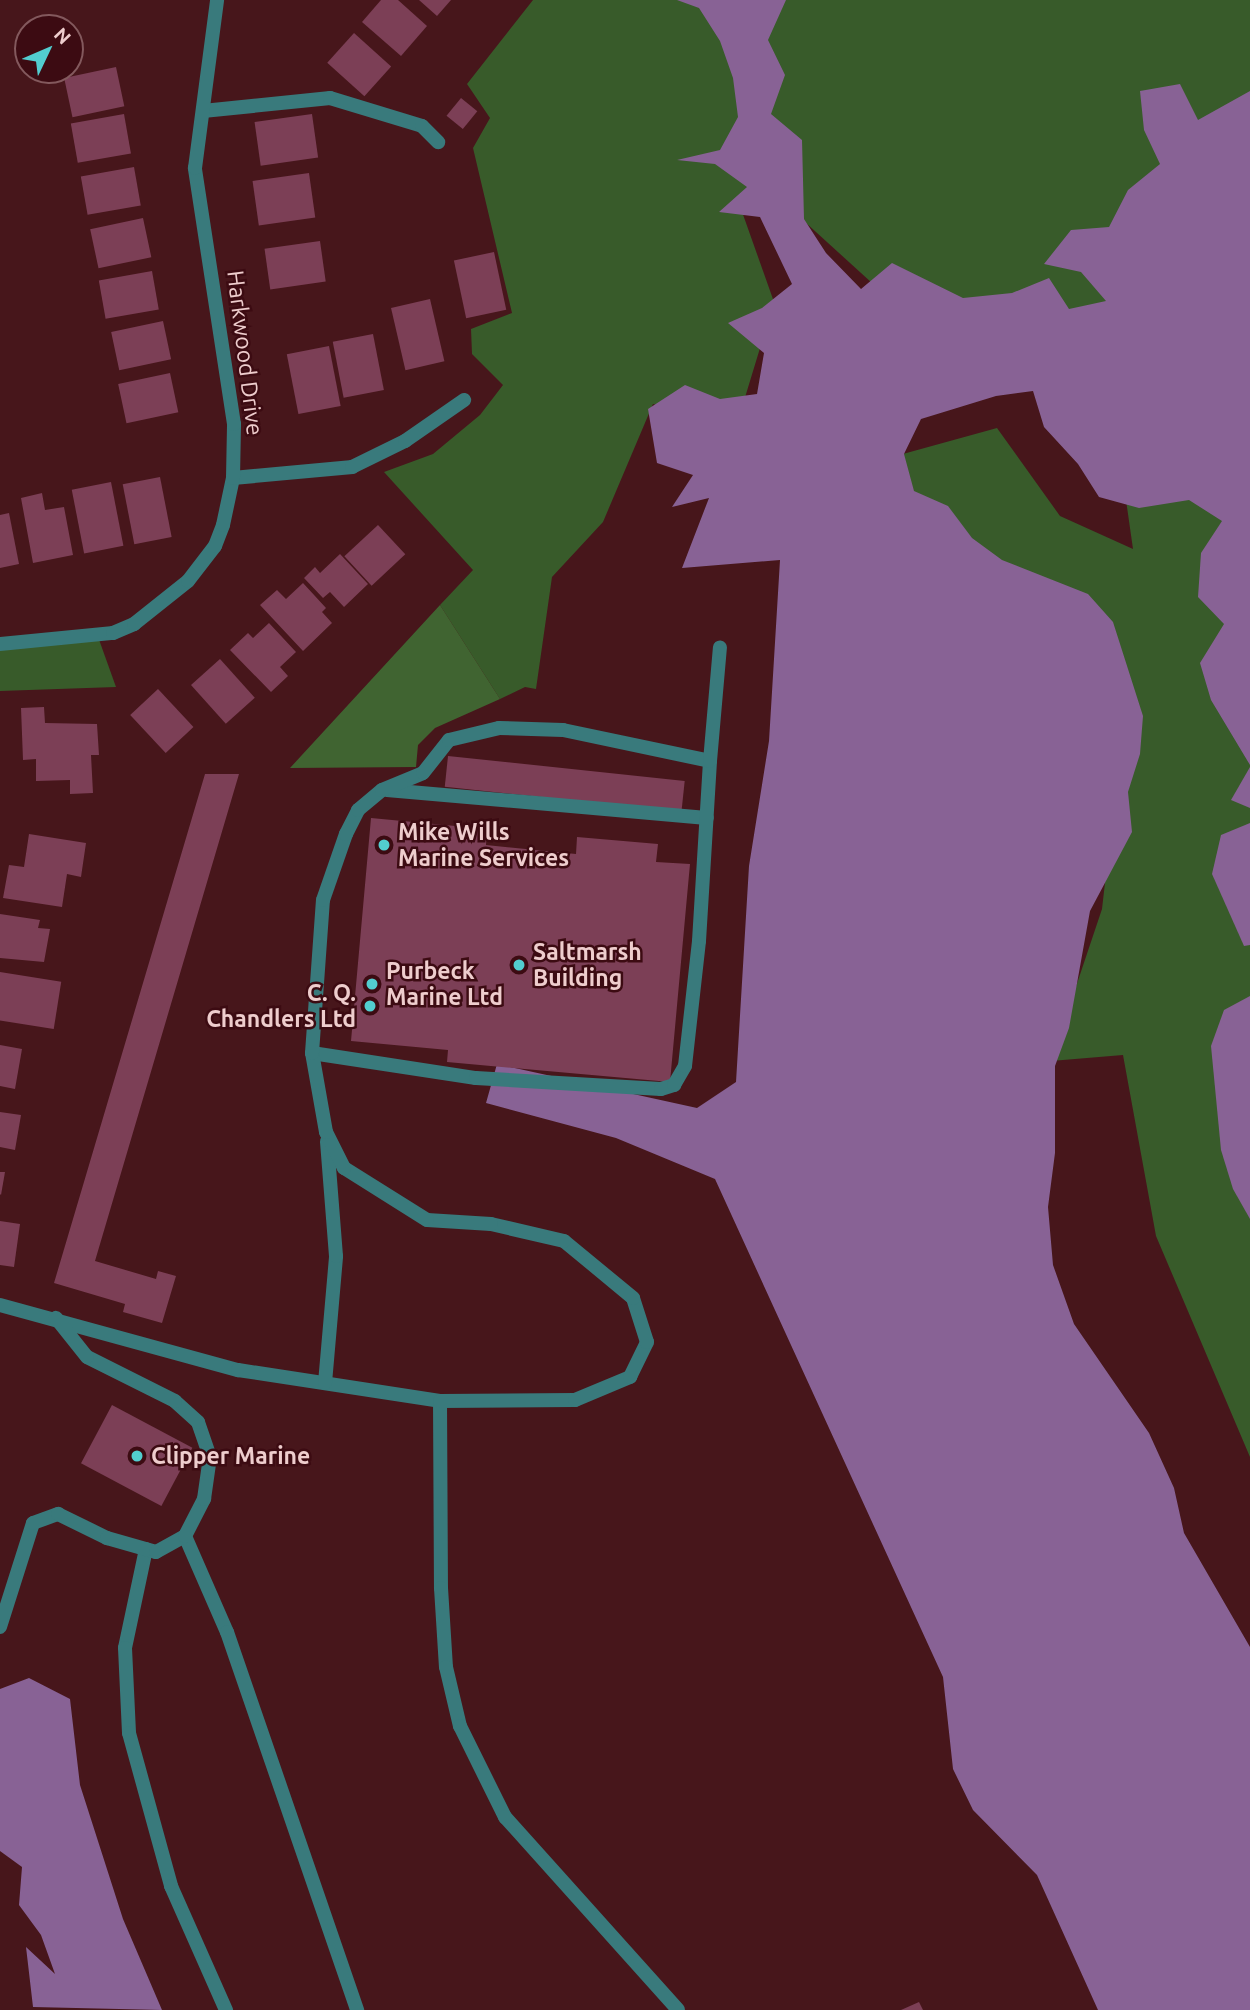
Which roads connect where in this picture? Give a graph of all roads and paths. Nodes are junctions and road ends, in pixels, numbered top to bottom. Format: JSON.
{"nodes":[{"id":1,"x":217,"y":0,"type":"edge"},
{"id":2,"x":203,"y":111,"type":"junction"},
{"id":3,"x":438,"y":142,"type":"dead end"},
{"id":4,"x":464,"y":400,"type":"dead end"},
{"id":5,"x":233,"y":478,"type":"junction"},
{"id":6,"x":0,"y":644,"type":"edge"},
{"id":7,"x":720,"y":647,"type":"dead end"},
{"id":8,"x":710,"y":761,"type":"junction"},
{"id":9,"x":382,"y":790,"type":"junction"},
{"id":10,"x":707,"y":818,"type":"junction"},
{"id":11,"x":312,"y":1053,"type":"junction"},
{"id":12,"x":326,"y":1132,"type":"junction"},
{"id":13,"x":0,"y":1304,"type":"edge"},
{"id":14,"x":56,"y":1318,"type":"junction"},
{"id":15,"x":325,"y":1383,"type":"junction"},
{"id":16,"x":440,"y":1401,"type":"junction"},
{"id":17,"x":185,"y":1536,"type":"junction"},
{"id":18,"x":146,"y":1549,"type":"junction"},
{"id":19,"x":0,"y":1627,"type":"edge"},
{"id":20,"x":226,"y":2010,"type":"edge"},
{"id":21,"x":357,"y":2010,"type":"edge"},
{"id":22,"x":678,"y":2010,"type":"edge"}],
"edges":[{"from":1,"to":2,"type":"street","name":"Harkwood Drive"},
{"from":2,"to":3,"type":"street"},
{"from":2,"to":5,"type":"street","name":"Harkwood Drive"},
{"from":4,"to":5,"type":"street"},
{"from":5,"to":6,"type":"street","name":"Harkwood Drive"},
{"from":7,"to":8,"type":"street"},
{"from":8,"to":9,"type":"street"},
{"from":8,"to":10,"type":"street"},
{"from":9,"to":10,"type":"street"},
{"from":9,"to":11,"type":"street"},
{"from":10,"to":11,"type":"street"},
{"from":11,"to":12,"type":"street"},
{"from":12,"to":15,"type":"street"},
{"from":12,"to":16,"type":"street"},
{"from":13,"to":14,"type":"street"},
{"from":14,"to":15,"type":"street"},
{"from":14,"to":17,"type":"street"},
{"from":15,"to":16,"type":"street"},
{"from":16,"to":22,"type":"street"},
{"from":17,"to":18,"type":"street"},
{"from":17,"to":21,"type":"street"},
{"from":18,"to":19,"type":"street"},
{"from":18,"to":20,"type":"street"}]}
